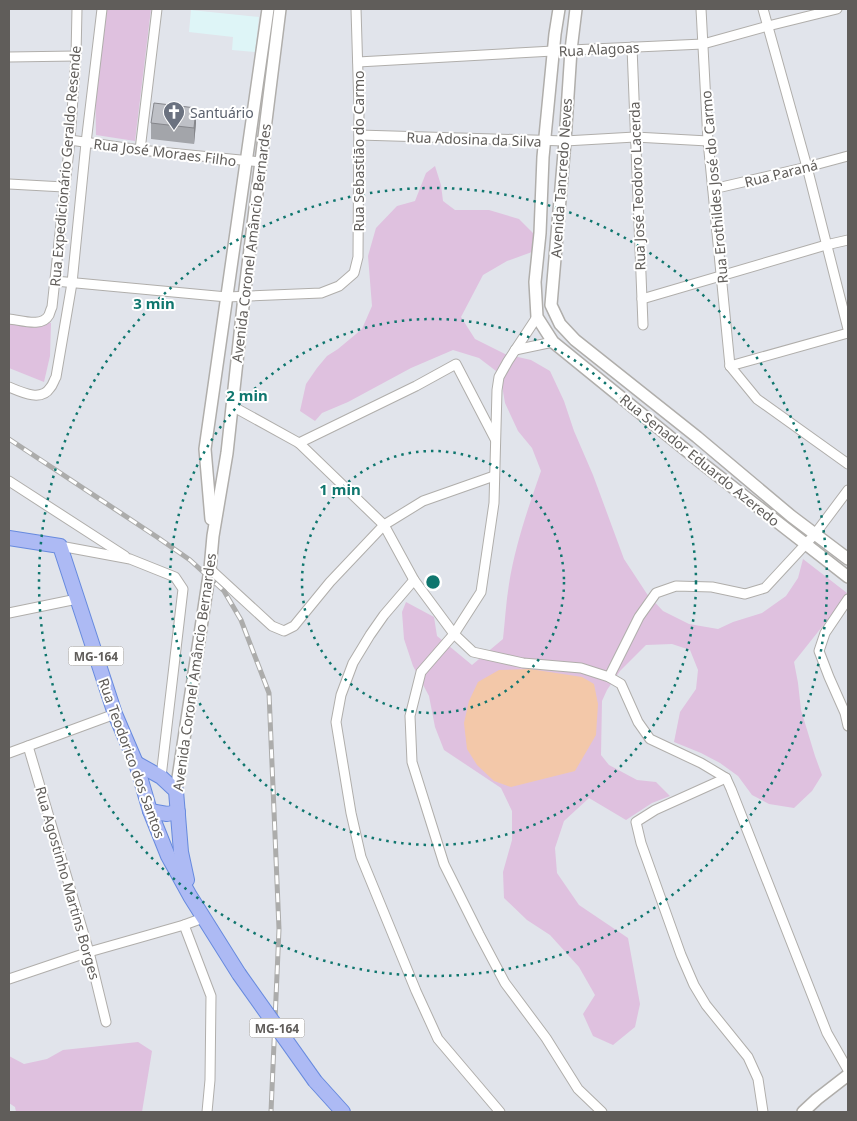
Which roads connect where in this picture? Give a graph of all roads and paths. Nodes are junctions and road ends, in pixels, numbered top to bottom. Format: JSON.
{"nodes":[{"id":1,"x":77,"y":9,"type":"edge"},
{"id":2,"x":102,"y":9,"type":"edge"},
{"id":3,"x":157,"y":9,"type":"edge"},
{"id":4,"x":268,"y":9,"type":"edge"},
{"id":5,"x":279,"y":9,"type":"edge"},
{"id":6,"x":356,"y":9,"type":"edge"},
{"id":7,"x":559,"y":9,"type":"edge"},
{"id":8,"x":576,"y":9,"type":"edge"},
{"id":9,"x":701,"y":9,"type":"edge"},
{"id":10,"x":763,"y":9,"type":"edge"},
{"id":11,"x":836,"y":9,"type":"edge"},
{"id":12,"x":768,"y":26,"type":"junction"},
{"id":13,"x":703,"y":44,"type":"junction"},
{"id":14,"x":632,"y":47,"type":"junction"},
{"id":15,"x":570,"y":50,"type":"junction"},
{"id":16,"x":553,"y":51,"type":"junction"},
{"id":17,"x":76,"y":56,"type":"junction"},
{"id":18,"x":9,"y":57,"type":"edge"},
{"id":19,"x":358,"y":62,"type":"junction"},
{"id":20,"x":359,"y":135,"type":"junction"},
{"id":21,"x":636,"y":137,"type":"junction"},
{"id":22,"x":70,"y":140,"type":"junction"},
{"id":23,"x":545,"y":141,"type":"junction"},
{"id":24,"x":565,"y":141,"type":"junction"},
{"id":25,"x":86,"y":142,"type":"junction"},
{"id":26,"x":708,"y":142,"type":"junction"},
{"id":27,"x":140,"y":150,"type":"junction"},
{"id":28,"x":848,"y":156,"type":"edge"},
{"id":29,"x":245,"y":161,"type":"junction"},
{"id":30,"x":261,"y":162,"type":"junction"},
{"id":31,"x":807,"y":167,"type":"junction"},
{"id":32,"x":9,"y":184,"type":"edge"},
{"id":33,"x":64,"y":186,"type":"junction"},
{"id":34,"x":713,"y":189,"type":"junction"},
{"id":35,"x":848,"y":240,"type":"edge"},
{"id":36,"x":826,"y":245,"type":"junction"},
{"id":37,"x":721,"y":275,"type":"junction"},
{"id":38,"x":55,"y":281,"type":"junction"},
{"id":39,"x":72,"y":283,"type":"junction"},
{"id":40,"x":244,"y":296,"type":"junction"},
{"id":41,"x":227,"y":297,"type":"junction"},
{"id":42,"x":642,"y":299,"type":"junction"},
{"id":43,"x":537,"y":317,"type":"junction"},
{"id":44,"x":9,"y":319,"type":"edge"},
{"id":45,"x":643,"y":325,"type":"dead end"},
{"id":46,"x":848,"y":329,"type":"edge"},
{"id":47,"x":848,"y":333,"type":"edge"},
{"id":48,"x":575,"y":340,"type":"joint"},
{"id":49,"x":554,"y":342,"type":"junction"},
{"id":50,"x":515,"y":350,"type":"junction"},
{"id":51,"x":730,"y":366,"type":"junction"},
{"id":52,"x":9,"y":388,"type":"edge"},
{"id":53,"x":232,"y":406,"type":"junction"},
{"id":54,"x":496,"y":441,"type":"junction"},
{"id":55,"x":299,"y":443,"type":"junction"},
{"id":56,"x":848,"y":464,"type":"edge"},
{"id":57,"x":494,"y":476,"type":"junction"},
{"id":58,"x":9,"y":480,"type":"edge"},
{"id":59,"x":848,"y":490,"type":"edge"},
{"id":60,"x":384,"y":525,"type":"junction"},
{"id":61,"x":815,"y":534,"type":"junction"},
{"id":62,"x":213,"y":536,"type":"junction"},
{"id":63,"x":9,"y":538,"type":"edge"},
{"id":64,"x":806,"y":544,"type":"junction"},
{"id":65,"x":60,"y":546,"type":"junction"},
{"id":66,"x":130,"y":559,"type":"junction"},
{"id":67,"x":848,"y":559,"type":"edge"},
{"id":68,"x":210,"y":569,"type":"junction"},
{"id":69,"x":848,"y":577,"type":"edge"},
{"id":70,"x":414,"y":580,"type":"junction"},
{"id":71,"x":77,"y":599,"type":"junction"},
{"id":72,"x":848,"y":599,"type":"edge"},
{"id":73,"x":9,"y":613,"type":"edge"},
{"id":74,"x":454,"y":634,"type":"junction"},
{"id":75,"x":609,"y":677,"type":"junction"},
{"id":76,"x":116,"y":714,"type":"junction"},
{"id":77,"x":848,"y":726,"type":"edge"},
{"id":78,"x":28,"y":746,"type":"junction"},
{"id":79,"x":9,"y":754,"type":"edge"},
{"id":80,"x":136,"y":763,"type":"junction"},
{"id":81,"x":161,"y":778,"type":"junction"},
{"id":82,"x":726,"y":778,"type":"junction"},
{"id":83,"x":176,"y":791,"type":"junction"},
{"id":84,"x":150,"y":810,"type":"junction"},
{"id":85,"x":178,"y":812,"type":"junction"},
{"id":86,"x":190,"y":896,"type":"junction"},
{"id":87,"x":203,"y":918,"type":"junction"},
{"id":88,"x":184,"y":925,"type":"junction"},
{"id":89,"x":89,"y":952,"type":"junction"},
{"id":90,"x":9,"y":979,"type":"edge"},
{"id":91,"x":106,"y":1022,"type":"dead end"},
{"id":92,"x":848,"y":1070,"type":"edge"},
{"id":93,"x":848,"y":1075,"type":"edge"},
{"id":94,"x":206,"y":1112,"type":"edge"},
{"id":95,"x":343,"y":1112,"type":"edge"},
{"id":96,"x":500,"y":1112,"type":"edge"},
{"id":97,"x":602,"y":1112,"type":"edge"},
{"id":98,"x":763,"y":1112,"type":"edge"},
{"id":99,"x":803,"y":1112,"type":"edge"}],
"edges":[{"from":1,"to":17,"type":"street","name":"Rua Expedicionário Geraldo Resende"},
{"from":2,"to":25,"type":"street"},
{"from":3,"to":27,"type":"street"},
{"from":4,"to":29,"type":"street","name":"Avenida Coronel Amâncio Bernardes"},
{"from":5,"to":30,"type":"street","name":"Avenida Coronel Amâncio Bernardes"},
{"from":6,"to":19,"type":"street","name":"Rua Sebastião do Carmo"},
{"from":7,"to":16,"type":"street","name":"Avenida Tancredo Neves"},
{"from":8,"to":15,"type":"street","name":"Avenida Tancredo Neves"},
{"from":9,"to":13,"type":"street","name":"Rua Erothildes José do Carmo"},
{"from":10,"to":12,"type":"street"},
{"from":11,"to":12,"type":"street","name":"Rua Alagoas"},
{"from":12,"to":13,"type":"street","name":"Rua Alagoas"},
{"from":12,"to":31,"type":"street"},
{"from":13,"to":14,"type":"street","name":"Rua Alagoas"},
{"from":13,"to":26,"type":"street","name":"Rua Erothildes José do Carmo"},
{"from":14,"to":15,"type":"street","name":"Rua Alagoas"},
{"from":14,"to":21,"type":"street","name":"Rua José Teodoro Lacerda"},
{"from":15,"to":16,"type":"street","name":"Rua Alagoas"},
{"from":15,"to":24,"type":"street","name":"Avenida Tancredo Neves"},
{"from":16,"to":19,"type":"street","name":"Rua Alagoas"},
{"from":16,"to":23,"type":"street","name":"Avenida Tancredo Neves"},
{"from":17,"to":18,"type":"street"},
{"from":17,"to":22,"type":"street","name":"Rua Expedicionário Geraldo Resende"},
{"from":19,"to":20,"type":"street","name":"Rua Sebastião do Carmo"},
{"from":20,"to":23,"type":"street","name":"Rua Adosina da Silva"},
{"from":20,"to":40,"type":"street","name":"Rua Sebastião do Carmo"},
{"from":21,"to":24,"type":"street","name":"Rua Adosina da Silva"},
{"from":21,"to":26,"type":"street","name":"Rua Adosina da Silva"},
{"from":21,"to":42,"type":"street","name":"Rua José Teodoro Lacerda"},
{"from":22,"to":25,"type":"street","name":"Rua José Moraes Filho"},
{"from":22,"to":33,"type":"street","name":"Rua Expedicionário Geraldo Resende"},
{"from":23,"to":24,"type":"street","name":"Rua Adosina da Silva"},
{"from":23,"to":43,"type":"street","name":"Avenida Tancredo Neves"},
{"from":24,"to":48,"type":"street","name":"Avenida Tancredo Neves"},
{"from":25,"to":27,"type":"street","name":"Rua José Moraes Filho"},
{"from":25,"to":39,"type":"street"},
{"from":26,"to":34,"type":"street","name":"Rua Erothildes José do Carmo"},
{"from":27,"to":29,"type":"street","name":"Rua José Moraes Filho"},
{"from":28,"to":31,"type":"street","name":"Rua Paraná"},
{"from":29,"to":30,"type":"street","name":"Rua José Moraes Filho"},
{"from":29,"to":41,"type":"street","name":"Avenida Coronel Amâncio Bernardes"},
{"from":30,"to":40,"type":"street","name":"Avenida Coronel Amâncio Bernardes"},
{"from":31,"to":34,"type":"street","name":"Rua Paraná"},
{"from":31,"to":36,"type":"street"},
{"from":32,"to":33,"type":"street"},
{"from":33,"to":38,"type":"street","name":"Rua Expedicionário Geraldo Resende"},
{"from":34,"to":37,"type":"street","name":"Rua Erothildes José do Carmo"},
{"from":35,"to":36,"type":"street"},
{"from":36,"to":37,"type":"street"},
{"from":36,"to":46,"type":"street"},
{"from":37,"to":42,"type":"street"},
{"from":37,"to":51,"type":"street","name":"Rua Erothildes José do Carmo"},
{"from":38,"to":39,"type":"street"},
{"from":38,"to":44,"type":"street","name":"Rua Expedicionário Geraldo Resende"},
{"from":39,"to":41,"type":"street"},
{"from":39,"to":52,"type":"street"},
{"from":40,"to":41,"type":"street"},
{"from":40,"to":53,"type":"street","name":"Avenida Coronel Amâncio Bernardes"},
{"from":41,"to":62,"type":"street","name":"Avenida Coronel Amâncio Bernardes"},
{"from":42,"to":45,"type":"street","name":"Rua José Teodoro Lacerda"},
{"from":43,"to":49,"type":"street"},
{"from":43,"to":50,"type":"street"},
{"from":47,"to":51,"type":"street"},
{"from":48,"to":61,"type":"street","name":"Rua Senador Eduardo Azeredo"},
{"from":49,"to":50,"type":"street"},
{"from":49,"to":64,"type":"street","name":"Rua Senador Eduardo Azeredo"},
{"from":50,"to":54,"type":"street"},
{"from":51,"to":56,"type":"street"},
{"from":53,"to":55,"type":"street"},
{"from":53,"to":62,"type":"street","name":"Avenida Coronel Amâncio Bernardes"},
{"from":54,"to":55,"type":"street"},
{"from":54,"to":57,"type":"street"},
{"from":55,"to":60,"type":"street"},
{"from":57,"to":60,"type":"street"},
{"from":57,"to":74,"type":"street"},
{"from":58,"to":66,"type":"street"},
{"from":59,"to":61,"type":"street"},
{"from":60,"to":68,"type":"street"},
{"from":60,"to":70,"type":"street"},
{"from":61,"to":64,"type":"street"},
{"from":61,"to":67,"type":"street","name":"Rua Senador Eduardo Azeredo"},
{"from":62,"to":68,"type":"street","name":"Avenida Coronel Amâncio Bernardes"},
{"from":63,"to":65,"type":"main road"},
{"from":64,"to":69,"type":"street","name":"Rua Senador Eduardo Azeredo"},
{"from":64,"to":75,"type":"street"},
{"from":65,"to":66,"type":"street"},
{"from":65,"to":71,"type":"main road","name":"Rua Teodorico dos Santos","number":"MG-164"},
{"from":66,"to":81,"type":"street","name":"Avenida Coronel Amâncio Bernardes"},
{"from":68,"to":83,"type":"street","name":"Avenida Coronel Amâncio Bernardes"},
{"from":70,"to":74,"type":"street"},
{"from":70,"to":96,"type":"street"},
{"from":71,"to":73,"type":"street"},
{"from":71,"to":76,"type":"main road","name":"Rua Teodorico dos Santos","number":"MG-164"},
{"from":72,"to":77,"type":"street"},
{"from":74,"to":75,"type":"street"},
{"from":74,"to":97,"type":"street"},
{"from":75,"to":82,"type":"street"},
{"from":76,"to":78,"type":"street"},
{"from":76,"to":80,"type":"main road","name":"Rua Teodorico dos Santos","number":"MG-164"},
{"from":78,"to":79,"type":"street"},
{"from":78,"to":89,"type":"street","name":"Rua Agostinho Martins Borges"},
{"from":80,"to":81,"type":"main road"},
{"from":80,"to":84,"type":"main road","name":"Rua Teodorico dos Santos","number":"MG-164"},
{"from":81,"to":83,"type":"main road"},
{"from":82,"to":92,"type":"street"},
{"from":82,"to":98,"type":"street"},
{"from":83,"to":85,"type":"main road","name":"Avenida Coronel Amâncio Bernardes","number":"MG-164"},
{"from":84,"to":85,"type":"main road"},
{"from":84,"to":86,"type":"main road","name":"Rua Teodorico dos Santos","number":"MG-164"},
{"from":85,"to":86,"type":"main road","name":"Avenida Coronel Amâncio Bernardes","number":"MG-164"},
{"from":86,"to":87,"type":"main road","number":"MG-164"},
{"from":87,"to":88,"type":"street"},
{"from":87,"to":95,"type":"main road","number":"MG-164","bridge":true},
{"from":88,"to":89,"type":"street"},
{"from":88,"to":94,"type":"street"},
{"from":89,"to":90,"type":"street"},
{"from":89,"to":91,"type":"street","name":"Rua Agostinho Martins Borges"},
{"from":93,"to":99,"type":"street"}]}
